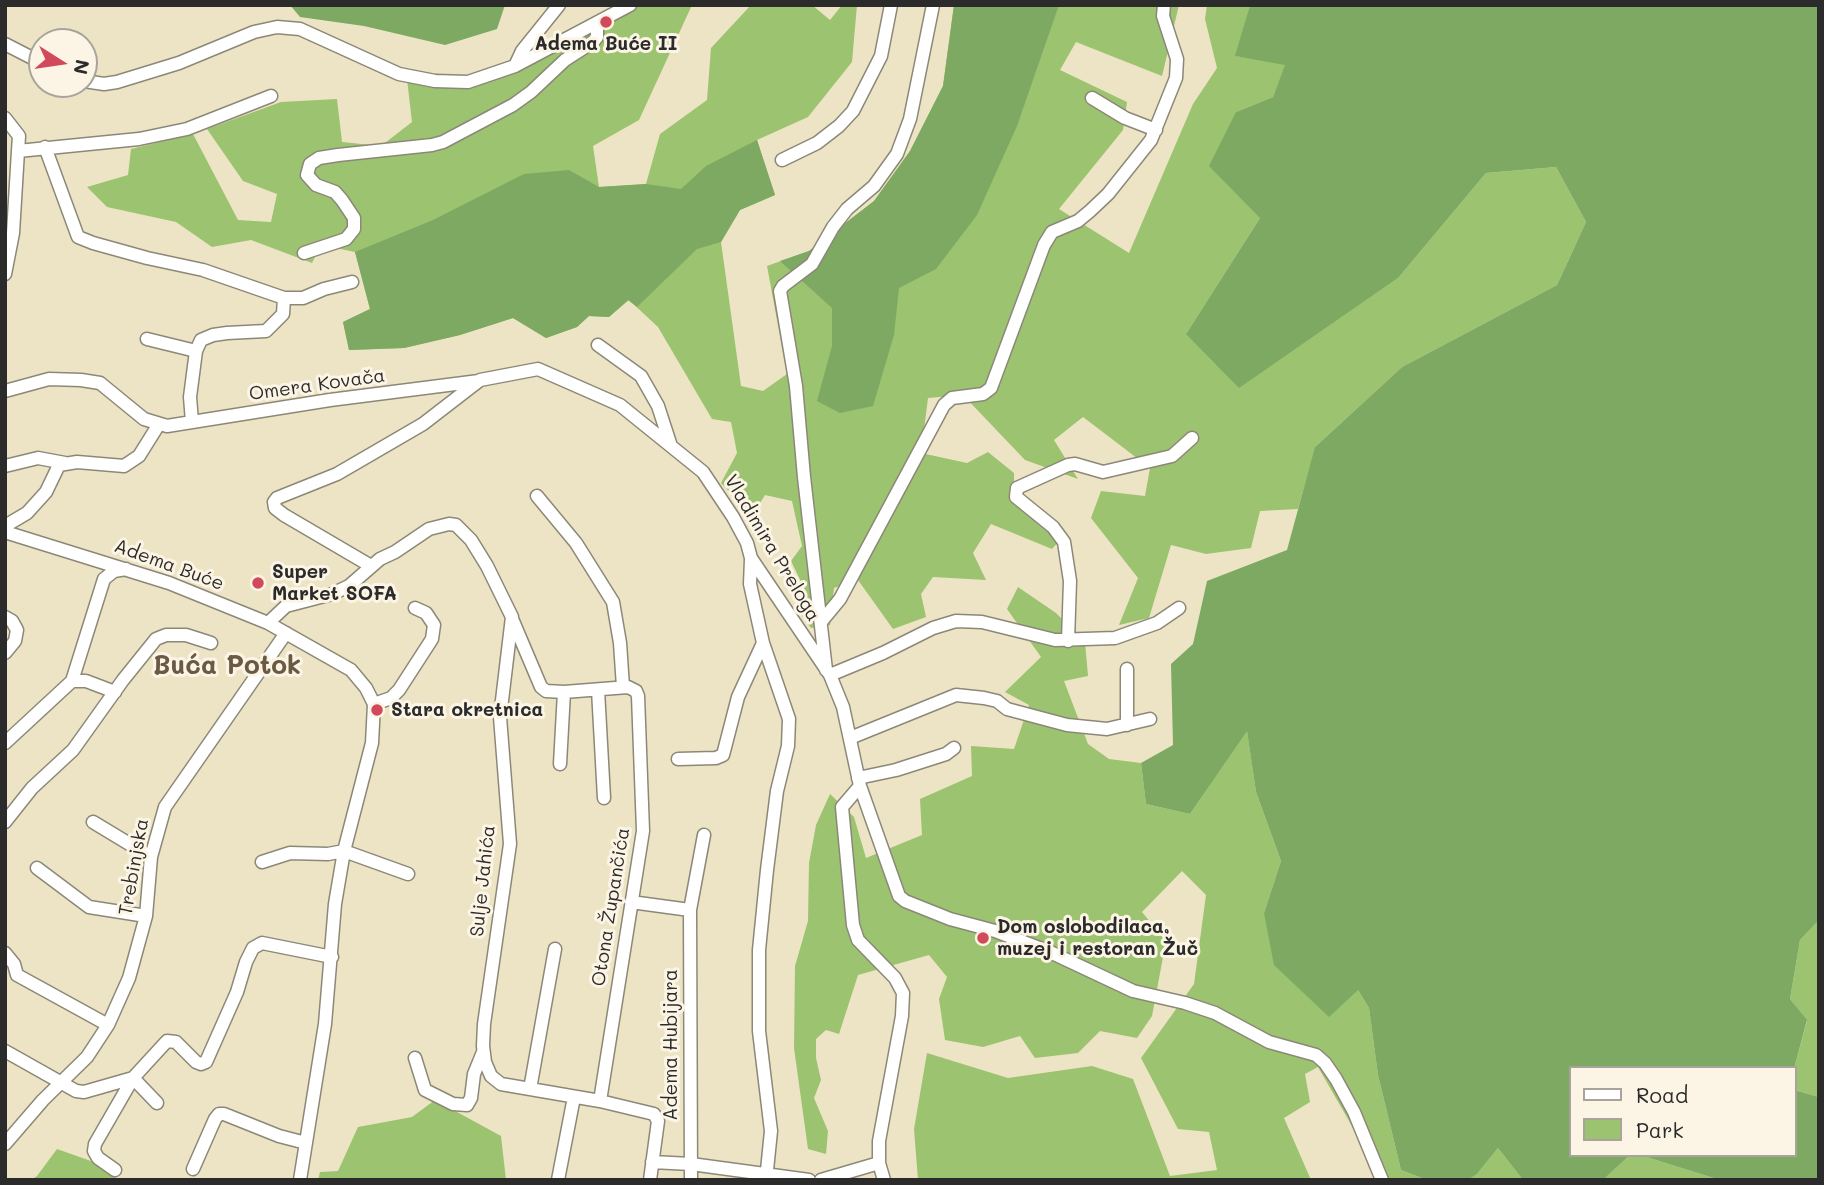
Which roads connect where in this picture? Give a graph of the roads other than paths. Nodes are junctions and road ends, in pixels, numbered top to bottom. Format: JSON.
{"nodes":[{"id":1,"x":559,"y":5,"type":"edge"},
{"id":2,"x":630,"y":5,"type":"edge"},
{"id":3,"x":891,"y":5,"type":"edge"},
{"id":4,"x":933,"y":5,"type":"edge"},
{"id":5,"x":1164,"y":5,"type":"edge"},
{"id":6,"x":597,"y":23,"type":"junction"},
{"id":7,"x":5,"y":44,"type":"edge"},
{"id":8,"x":28,"y":56,"type":"edge"},
{"id":9,"x":515,"y":66,"type":"junction"},
{"id":10,"x":98,"y":83,"type":"edge"},
{"id":11,"x":271,"y":96,"type":"dead end"},
{"id":12,"x":1092,"y":99,"type":"dead end"},
{"id":13,"x":5,"y":118,"type":"edge"},
{"id":14,"x":1156,"y":130,"type":"junction"},
{"id":15,"x":46,"y":147,"type":"junction"},
{"id":16,"x":18,"y":151,"type":"junction"},
{"id":17,"x":5,"y":157,"type":"edge"},
{"id":18,"x":782,"y":160,"type":"dead end"},
{"id":19,"x":17,"y":168,"type":"junction"},
{"id":20,"x":304,"y":253,"type":"dead end"},
{"id":21,"x":5,"y":275,"type":"edge"},
{"id":22,"x":352,"y":282,"type":"dead end"},
{"id":23,"x":284,"y":298,"type":"junction"},
{"id":24,"x":148,"y":339,"type":"dead end"},
{"id":25,"x":598,"y":345,"type":"dead end"},
{"id":26,"x":195,"y":351,"type":"junction"},
{"id":27,"x":481,"y":380,"type":"junction"},
{"id":28,"x":5,"y":391,"type":"edge"},
{"id":29,"x":192,"y":422,"type":"junction"},
{"id":30,"x":159,"y":424,"type":"junction"},
{"id":31,"x":1192,"y":438,"type":"dead end"},
{"id":32,"x":671,"y":446,"type":"junction"},
{"id":33,"x":65,"y":463,"type":"junction"},
{"id":34,"x":5,"y":466,"type":"edge"},
{"id":35,"x":537,"y":496,"type":"dead end"},
{"id":36,"x":5,"y":526,"type":"edge"},
{"id":37,"x":5,"y":532,"type":"edge"},
{"id":38,"x":751,"y":558,"type":"junction"},
{"id":39,"x":371,"y":566,"type":"junction"},
{"id":40,"x":126,"y":569,"type":"junction"},
{"id":41,"x":415,"y":608,"type":"dead end"},
{"id":42,"x":1179,"y":608,"type":"dead end"},
{"id":43,"x":5,"y":617,"type":"edge"},
{"id":44,"x":512,"y":617,"type":"junction"},
{"id":45,"x":821,"y":622,"type":"junction"},
{"id":46,"x":268,"y":623,"type":"junction"},
{"id":47,"x":286,"y":632,"type":"junction"},
{"id":48,"x":1068,"y":640,"type":"junction"},
{"id":49,"x":211,"y":643,"type":"dead end"},
{"id":50,"x":763,"y":643,"type":"junction"},
{"id":51,"x":5,"y":653,"type":"edge"},
{"id":52,"x":1127,"y":668,"type":"dead end"},
{"id":53,"x":828,"y":672,"type":"junction"},
{"id":54,"x":72,"y":681,"type":"junction"},
{"id":55,"x":623,"y":687,"type":"junction"},
{"id":56,"x":598,"y":690,"type":"junction"},
{"id":57,"x":115,"y":692,"type":"junction"},
{"id":58,"x":564,"y":692,"type":"junction"},
{"id":59,"x":374,"y":704,"type":"junction"},
{"id":60,"x":1150,"y":719,"type":"dead end"},
{"id":61,"x":1127,"y":725,"type":"junction"},
{"id":62,"x":850,"y":738,"type":"junction"},
{"id":63,"x":5,"y":743,"type":"edge"},
{"id":64,"x":954,"y":748,"type":"dead end"},
{"id":65,"x":678,"y":759,"type":"dead end"},
{"id":66,"x":560,"y":764,"type":"dead end"},
{"id":67,"x":859,"y":782,"type":"junction"},
{"id":68,"x":604,"y":798,"type":"dead end"},
{"id":69,"x":5,"y":821,"type":"edge"},
{"id":70,"x":93,"y":822,"type":"dead end"},
{"id":71,"x":704,"y":835,"type":"dead end"},
{"id":72,"x":344,"y":850,"type":"junction"},
{"id":73,"x":151,"y":857,"type":"junction"},
{"id":74,"x":262,"y":862,"type":"dead end"},
{"id":75,"x":37,"y":868,"type":"dead end"},
{"id":76,"x":408,"y":874,"type":"dead end"},
{"id":77,"x":631,"y":902,"type":"junction"},
{"id":78,"x":690,"y":910,"type":"junction"},
{"id":79,"x":146,"y":916,"type":"junction"},
{"id":80,"x":555,"y":949,"type":"dead end"},
{"id":81,"x":5,"y":953,"type":"edge"},
{"id":82,"x":332,"y":957,"type":"junction"},
{"id":83,"x":108,"y":1025,"type":"junction"},
{"id":84,"x":5,"y":1051,"type":"edge"},
{"id":85,"x":484,"y":1052,"type":"junction"},
{"id":86,"x":415,"y":1058,"type":"dead end"},
{"id":87,"x":133,"y":1078,"type":"junction"},
{"id":88,"x":62,"y":1082,"type":"junction"},
{"id":89,"x":530,"y":1089,"type":"junction"},
{"id":90,"x":574,"y":1097,"type":"junction"},
{"id":91,"x":600,"y":1101,"type":"junction"},
{"id":92,"x":157,"y":1103,"type":"dead end"},
{"id":93,"x":306,"y":1143,"type":"junction"},
{"id":94,"x":5,"y":1144,"type":"edge"},
{"id":95,"x":652,"y":1162,"type":"junction"},
{"id":96,"x":879,"y":1163,"type":"junction"},
{"id":97,"x":691,"y":1164,"type":"junction"},
{"id":98,"x":194,"y":1169,"type":"dead end"},
{"id":99,"x":115,"y":1170,"type":"dead end"},
{"id":100,"x":766,"y":1177,"type":"edge"},
{"id":101,"x":300,"y":1180,"type":"edge"},
{"id":102,"x":558,"y":1180,"type":"edge"},
{"id":103,"x":650,"y":1180,"type":"edge"},
{"id":104,"x":691,"y":1180,"type":"edge"},
{"id":105,"x":809,"y":1180,"type":"edge"},
{"id":106,"x":821,"y":1180,"type":"edge"},
{"id":107,"x":884,"y":1180,"type":"edge"},
{"id":108,"x":1382,"y":1180,"type":"edge"}],
"edges":[{"from":1,"to":9,"type":"street"},
{"from":2,"to":6,"type":"street"},
{"from":3,"to":18,"type":"street"},
{"from":4,"to":45,"type":"street"},
{"from":5,"to":14,"type":"street"},
{"from":6,"to":9,"type":"street"},
{"from":6,"to":20,"type":"street"},
{"from":7,"to":8,"type":"street"},
{"from":9,"to":10,"type":"street"},
{"from":11,"to":15,"type":"street"},
{"from":12,"to":14,"type":"street"},
{"from":13,"to":16,"type":"street"},
{"from":14,"to":45,"type":"street"},
{"from":15,"to":16,"type":"street"},
{"from":15,"to":23,"type":"street"},
{"from":16,"to":19,"type":"street"},
{"from":17,"to":19,"type":"street"},
{"from":19,"to":21,"type":"street"},
{"from":22,"to":23,"type":"street"},
{"from":23,"to":26,"type":"street"},
{"from":24,"to":26,"type":"street"},
{"from":25,"to":32,"type":"street"},
{"from":26,"to":29,"type":"street"},
{"from":27,"to":29,"type":"street","name":"Omera Kovača"},
{"from":27,"to":32,"type":"street","name":"Vladimira Preloga"},
{"from":27,"to":39,"type":"street","name":"Vladimira Preloga"},
{"from":28,"to":30,"type":"street"},
{"from":29,"to":30,"type":"street","name":"Omera Kovača"},
{"from":30,"to":33,"type":"street"},
{"from":31,"to":48,"type":"street"},
{"from":32,"to":38,"type":"street","name":"Vladimira Preloga"},
{"from":33,"to":34,"type":"street"},
{"from":33,"to":36,"type":"street"},
{"from":35,"to":55,"type":"street","name":"Otona Župančića"},
{"from":37,"to":40,"type":"street","name":"Adema Buće"},
{"from":38,"to":50,"type":"street"},
{"from":38,"to":53,"type":"street","name":"Vladimira Preloga"},
{"from":39,"to":44,"type":"street"},
{"from":39,"to":46,"type":"street"},
{"from":40,"to":46,"type":"street","name":"Adema Buće"},
{"from":40,"to":54,"type":"street"},
{"from":41,"to":59,"type":"street"},
{"from":42,"to":48,"type":"street"},
{"from":43,"to":51,"type":"street"},
{"from":44,"to":58,"type":"street"},
{"from":44,"to":85,"type":"street","name":"Sulje Jahića"},
{"from":45,"to":53,"type":"street"},
{"from":46,"to":47,"type":"street","name":"Adema Buće"},
{"from":47,"to":59,"type":"street","name":"Adema Buće"},
{"from":47,"to":73,"type":"street","name":"Trebinjska"},
{"from":48,"to":53,"type":"street"},
{"from":49,"to":57,"type":"street"},
{"from":50,"to":65,"type":"street"},
{"from":50,"to":100,"type":"street"},
{"from":52,"to":61,"type":"street"},
{"from":53,"to":62,"type":"street","name":"Vladimira Preloga"},
{"from":54,"to":57,"type":"street"},
{"from":54,"to":63,"type":"street"},
{"from":55,"to":56,"type":"street"},
{"from":55,"to":77,"type":"street","name":"Otona Župančića"},
{"from":56,"to":58,"type":"street"},
{"from":56,"to":68,"type":"street"},
{"from":57,"to":69,"type":"street"},
{"from":58,"to":66,"type":"street"},
{"from":59,"to":72,"type":"street"},
{"from":60,"to":61,"type":"street"},
{"from":61,"to":62,"type":"street"},
{"from":62,"to":67,"type":"street","name":"Vladimira Preloga"},
{"from":64,"to":67,"type":"street"},
{"from":67,"to":96,"type":"street"},
{"from":67,"to":108,"type":"street","name":"Vladimira Preloga"},
{"from":70,"to":73,"type":"street"},
{"from":71,"to":78,"type":"street","name":"Adema Hubijara"},
{"from":72,"to":74,"type":"street"},
{"from":72,"to":76,"type":"street"},
{"from":72,"to":82,"type":"street"},
{"from":73,"to":79,"type":"street","name":"Trebinjska"},
{"from":75,"to":79,"type":"street"},
{"from":77,"to":78,"type":"street"},
{"from":77,"to":91,"type":"street","name":"Otona Župančića"},
{"from":78,"to":97,"type":"street","name":"Adema Hubijara"},
{"from":79,"to":83,"type":"street","name":"Trebinjska"},
{"from":80,"to":89,"type":"street"},
{"from":81,"to":83,"type":"street"},
{"from":82,"to":87,"type":"street"},
{"from":82,"to":93,"type":"street"},
{"from":83,"to":88,"type":"street","name":"Trebinjska"},
{"from":84,"to":88,"type":"street"},
{"from":85,"to":86,"type":"street"},
{"from":85,"to":89,"type":"street","name":"Sulje Jahića"},
{"from":87,"to":88,"type":"street"},
{"from":87,"to":92,"type":"street"},
{"from":87,"to":99,"type":"street"},
{"from":88,"to":94,"type":"street","name":"Trebinjska"},
{"from":89,"to":90,"type":"street","name":"Sulje Jahića"},
{"from":90,"to":91,"type":"street","name":"Sulje Jahića"},
{"from":90,"to":102,"type":"street"},
{"from":91,"to":95,"type":"street","name":"Sulje Jahića"},
{"from":93,"to":98,"type":"street"},
{"from":93,"to":101,"type":"street"},
{"from":95,"to":97,"type":"street"},
{"from":95,"to":103,"type":"street","name":"Sulje Jahića"},
{"from":96,"to":106,"type":"street"},
{"from":96,"to":107,"type":"street"},
{"from":97,"to":100,"type":"street"},
{"from":97,"to":104,"type":"street","name":"Adema Hubijara"},
{"from":100,"to":105,"type":"street"}]}
